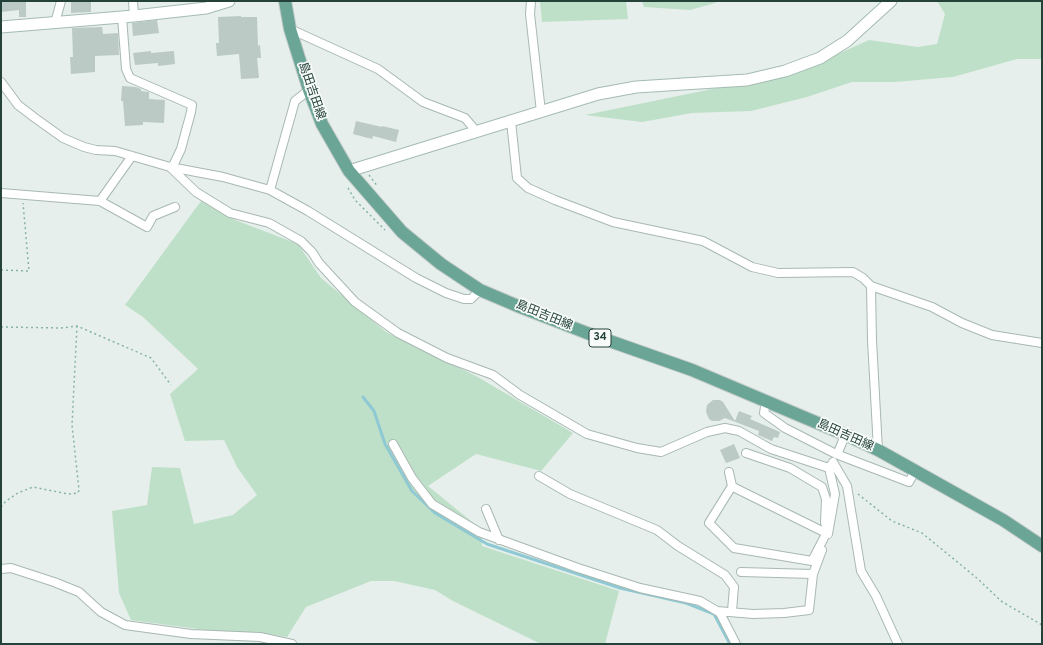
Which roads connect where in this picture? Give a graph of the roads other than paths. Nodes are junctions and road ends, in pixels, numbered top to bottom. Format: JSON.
{"nodes":[{"id":1,"x":61,"y":1,"type":"edge"},
{"id":2,"x":133,"y":1,"type":"edge"},
{"id":3,"x":229,"y":1,"type":"edge"},
{"id":4,"x":285,"y":1,"type":"edge"},
{"id":5,"x":531,"y":1,"type":"edge"},
{"id":6,"x":891,"y":1,"type":"edge"},
{"id":7,"x":134,"y":16,"type":"junction"},
{"id":8,"x":122,"y":17,"type":"junction"},
{"id":9,"x":55,"y":22,"type":"junction"},
{"id":10,"x":1,"y":27,"type":"edge"},
{"id":11,"x":290,"y":29,"type":"junction"},
{"id":12,"x":1,"y":82,"type":"edge"},
{"id":13,"x":309,"y":90,"type":"junction"},
{"id":14,"x":541,"y":112,"type":"junction"},
{"id":15,"x":511,"y":121,"type":"junction"},
{"id":16,"x":476,"y":131,"type":"junction"},
{"id":17,"x":132,"y":156,"type":"junction"},
{"id":18,"x":171,"y":167,"type":"junction"},
{"id":19,"x":349,"y":171,"type":"junction"},
{"id":20,"x":270,"y":190,"type":"junction"},
{"id":21,"x":1,"y":193,"type":"edge"},
{"id":22,"x":100,"y":200,"type":"junction"},
{"id":23,"x":175,"y":207,"type":"dead end"},
{"id":24,"x":871,"y":286,"type":"junction"},
{"id":25,"x":480,"y":290,"type":"junction"},
{"id":26,"x":1042,"y":344,"type":"edge"},
{"id":27,"x":766,"y":401,"type":"junction"},
{"id":28,"x":845,"y":436,"type":"junction"},
{"id":29,"x":393,"y":444,"type":"dead end"},
{"id":30,"x":878,"y":450,"type":"junction"},
{"id":31,"x":837,"y":452,"type":"junction"},
{"id":32,"x":746,"y":453,"type":"dead end"},
{"id":33,"x":831,"y":465,"type":"junction"},
{"id":34,"x":915,"y":471,"type":"junction"},
{"id":35,"x":729,"y":472,"type":"dead end"},
{"id":36,"x":539,"y":476,"type":"dead end"},
{"id":37,"x":732,"y":486,"type":"junction"},
{"id":38,"x":486,"y":509,"type":"dead end"},
{"id":39,"x":828,"y":531,"type":"junction"},
{"id":40,"x":499,"y":540,"type":"junction"},
{"id":41,"x":1042,"y":546,"type":"edge"},
{"id":42,"x":1,"y":569,"type":"edge"},
{"id":43,"x":742,"y":572,"type":"dead end"},
{"id":44,"x":813,"y":574,"type":"junction"},
{"id":45,"x":718,"y":611,"type":"junction"},
{"id":46,"x":732,"y":611,"type":"junction"},
{"id":47,"x":735,"y":643,"type":"edge"},
{"id":48,"x":292,"y":644,"type":"edge"},
{"id":49,"x":898,"y":644,"type":"edge"}],
"edges":[{"from":1,"to":9,"type":"street"},
{"from":2,"to":7,"type":"street"},
{"from":3,"to":7,"type":"street"},
{"from":4,"to":11,"type":"main road","name":"島田吉田線","number":"34"},
{"from":5,"to":14,"type":"street"},
{"from":6,"to":14,"type":"street"},
{"from":7,"to":8,"type":"street"},
{"from":8,"to":9,"type":"street"},
{"from":8,"to":18,"type":"street"},
{"from":9,"to":10,"type":"street"},
{"from":11,"to":13,"type":"main road","name":"島田吉田線","number":"34"},
{"from":11,"to":16,"type":"street"},
{"from":12,"to":17,"type":"street"},
{"from":13,"to":19,"type":"main road","name":"島田吉田線","number":"34"},
{"from":13,"to":20,"type":"street"},
{"from":14,"to":15,"type":"street"},
{"from":15,"to":16,"type":"street"},
{"from":15,"to":24,"type":"street"},
{"from":16,"to":19,"type":"street"},
{"from":17,"to":18,"type":"street"},
{"from":17,"to":22,"type":"street"},
{"from":18,"to":20,"type":"street"},
{"from":18,"to":33,"type":"street"},
{"from":19,"to":25,"type":"main road","name":"島田吉田線","number":"34"},
{"from":20,"to":25,"type":"street"},
{"from":21,"to":22,"type":"street"},
{"from":22,"to":23,"type":"street"},
{"from":24,"to":26,"type":"street"},
{"from":24,"to":30,"type":"street"},
{"from":25,"to":27,"type":"main road","name":"島田吉田線","number":"34"},
{"from":27,"to":28,"type":"main road","name":"島田吉田線","number":"34"},
{"from":27,"to":31,"type":"street"},
{"from":28,"to":30,"type":"main road","name":"島田吉田線","number":"34"},
{"from":28,"to":31,"type":"street","bridge":true},
{"from":29,"to":40,"type":"street"},
{"from":30,"to":34,"type":"main road","name":"島田吉田線","number":"34"},
{"from":31,"to":33,"type":"street"},
{"from":31,"to":34,"type":"street"},
{"from":32,"to":39,"type":"street"},
{"from":33,"to":39,"type":"street"},
{"from":33,"to":49,"type":"street"},
{"from":34,"to":41,"type":"main road","name":"島田吉田線","number":"34"},
{"from":35,"to":37,"type":"street"},
{"from":36,"to":46,"type":"street"},
{"from":37,"to":39,"type":"street"},
{"from":37,"to":39,"type":"street"},
{"from":38,"to":40,"type":"street"},
{"from":39,"to":44,"type":"street"},
{"from":40,"to":45,"type":"street"},
{"from":42,"to":48,"type":"street"},
{"from":43,"to":44,"type":"street"},
{"from":44,"to":46,"type":"street"},
{"from":45,"to":46,"type":"street"},
{"from":45,"to":47,"type":"street"}]}
